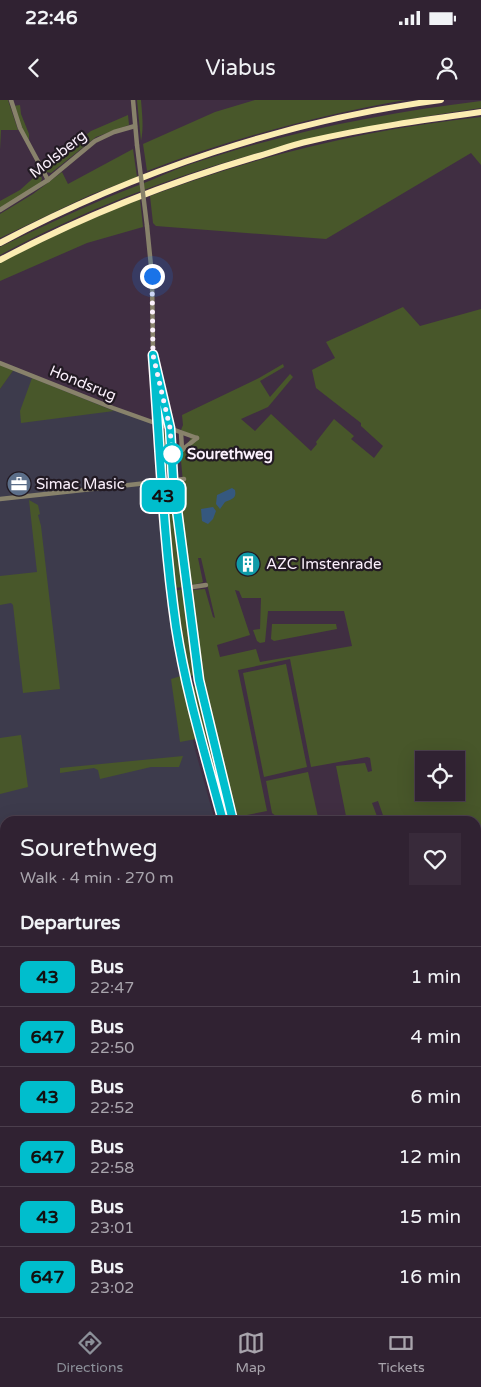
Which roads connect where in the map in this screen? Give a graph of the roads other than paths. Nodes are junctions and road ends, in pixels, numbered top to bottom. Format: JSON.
{"nodes":[{"id":1,"x":11,"y":100,"type":"edge"},
{"id":2,"x":133,"y":100,"type":"edge"},
{"id":3,"x":441,"y":100,"type":"edge"},
{"id":4,"x":481,"y":112,"type":"edge"},
{"id":5,"x":135,"y":126,"type":"junction"},
{"id":6,"x":48,"y":180,"type":"junction"},
{"id":7,"x":0,"y":210,"type":"edge"},
{"id":8,"x":0,"y":243,"type":"edge"},
{"id":9,"x":0,"y":260,"type":"edge"},
{"id":10,"x":153,"y":355,"type":"junction"},
{"id":11,"x":0,"y":363,"type":"edge"},
{"id":12,"x":158,"y":424,"type":"junction"},
{"id":13,"x":170,"y":428,"type":"junction"},
{"id":14,"x":181,"y":433,"type":"dead end"},
{"id":15,"x":184,"y":478,"type":"dead end"},
{"id":16,"x":173,"y":479,"type":"junction"},
{"id":17,"x":161,"y":480,"type":"junction"},
{"id":18,"x":0,"y":499,"type":"edge"},
{"id":19,"x":206,"y":585,"type":"dead end"},
{"id":20,"x":186,"y":588,"type":"junction"},
{"id":21,"x":222,"y":816,"type":"edge"},
{"id":22,"x":232,"y":816,"type":"edge"}],
"edges":[{"from":1,"to":6,"type":"street"},
{"from":2,"to":5,"type":"street"},
{"from":3,"to":8,"type":"highway"},
{"from":4,"to":9,"type":"highway"},
{"from":5,"to":6,"type":"street","name":"Molsberg"},
{"from":5,"to":10,"type":"street","bridge":true},
{"from":6,"to":7,"type":"street","name":"Molsberg"},
{"from":10,"to":12,"type":"street"},
{"from":10,"to":13,"type":"street"},
{"from":11,"to":12,"type":"street","name":"Hondsrug"},
{"from":12,"to":13,"type":"street","name":"Hondsrug"},
{"from":12,"to":17,"type":"street"},
{"from":13,"to":14,"type":"street","name":"Hondsrug"},
{"from":13,"to":16,"type":"street"},
{"from":15,"to":16,"type":"street"},
{"from":16,"to":17,"type":"street"},
{"from":16,"to":20,"type":"street"},
{"from":17,"to":18,"type":"street"},
{"from":17,"to":21,"type":"street"},
{"from":19,"to":20,"type":"street"},
{"from":20,"to":22,"type":"street"}]}
